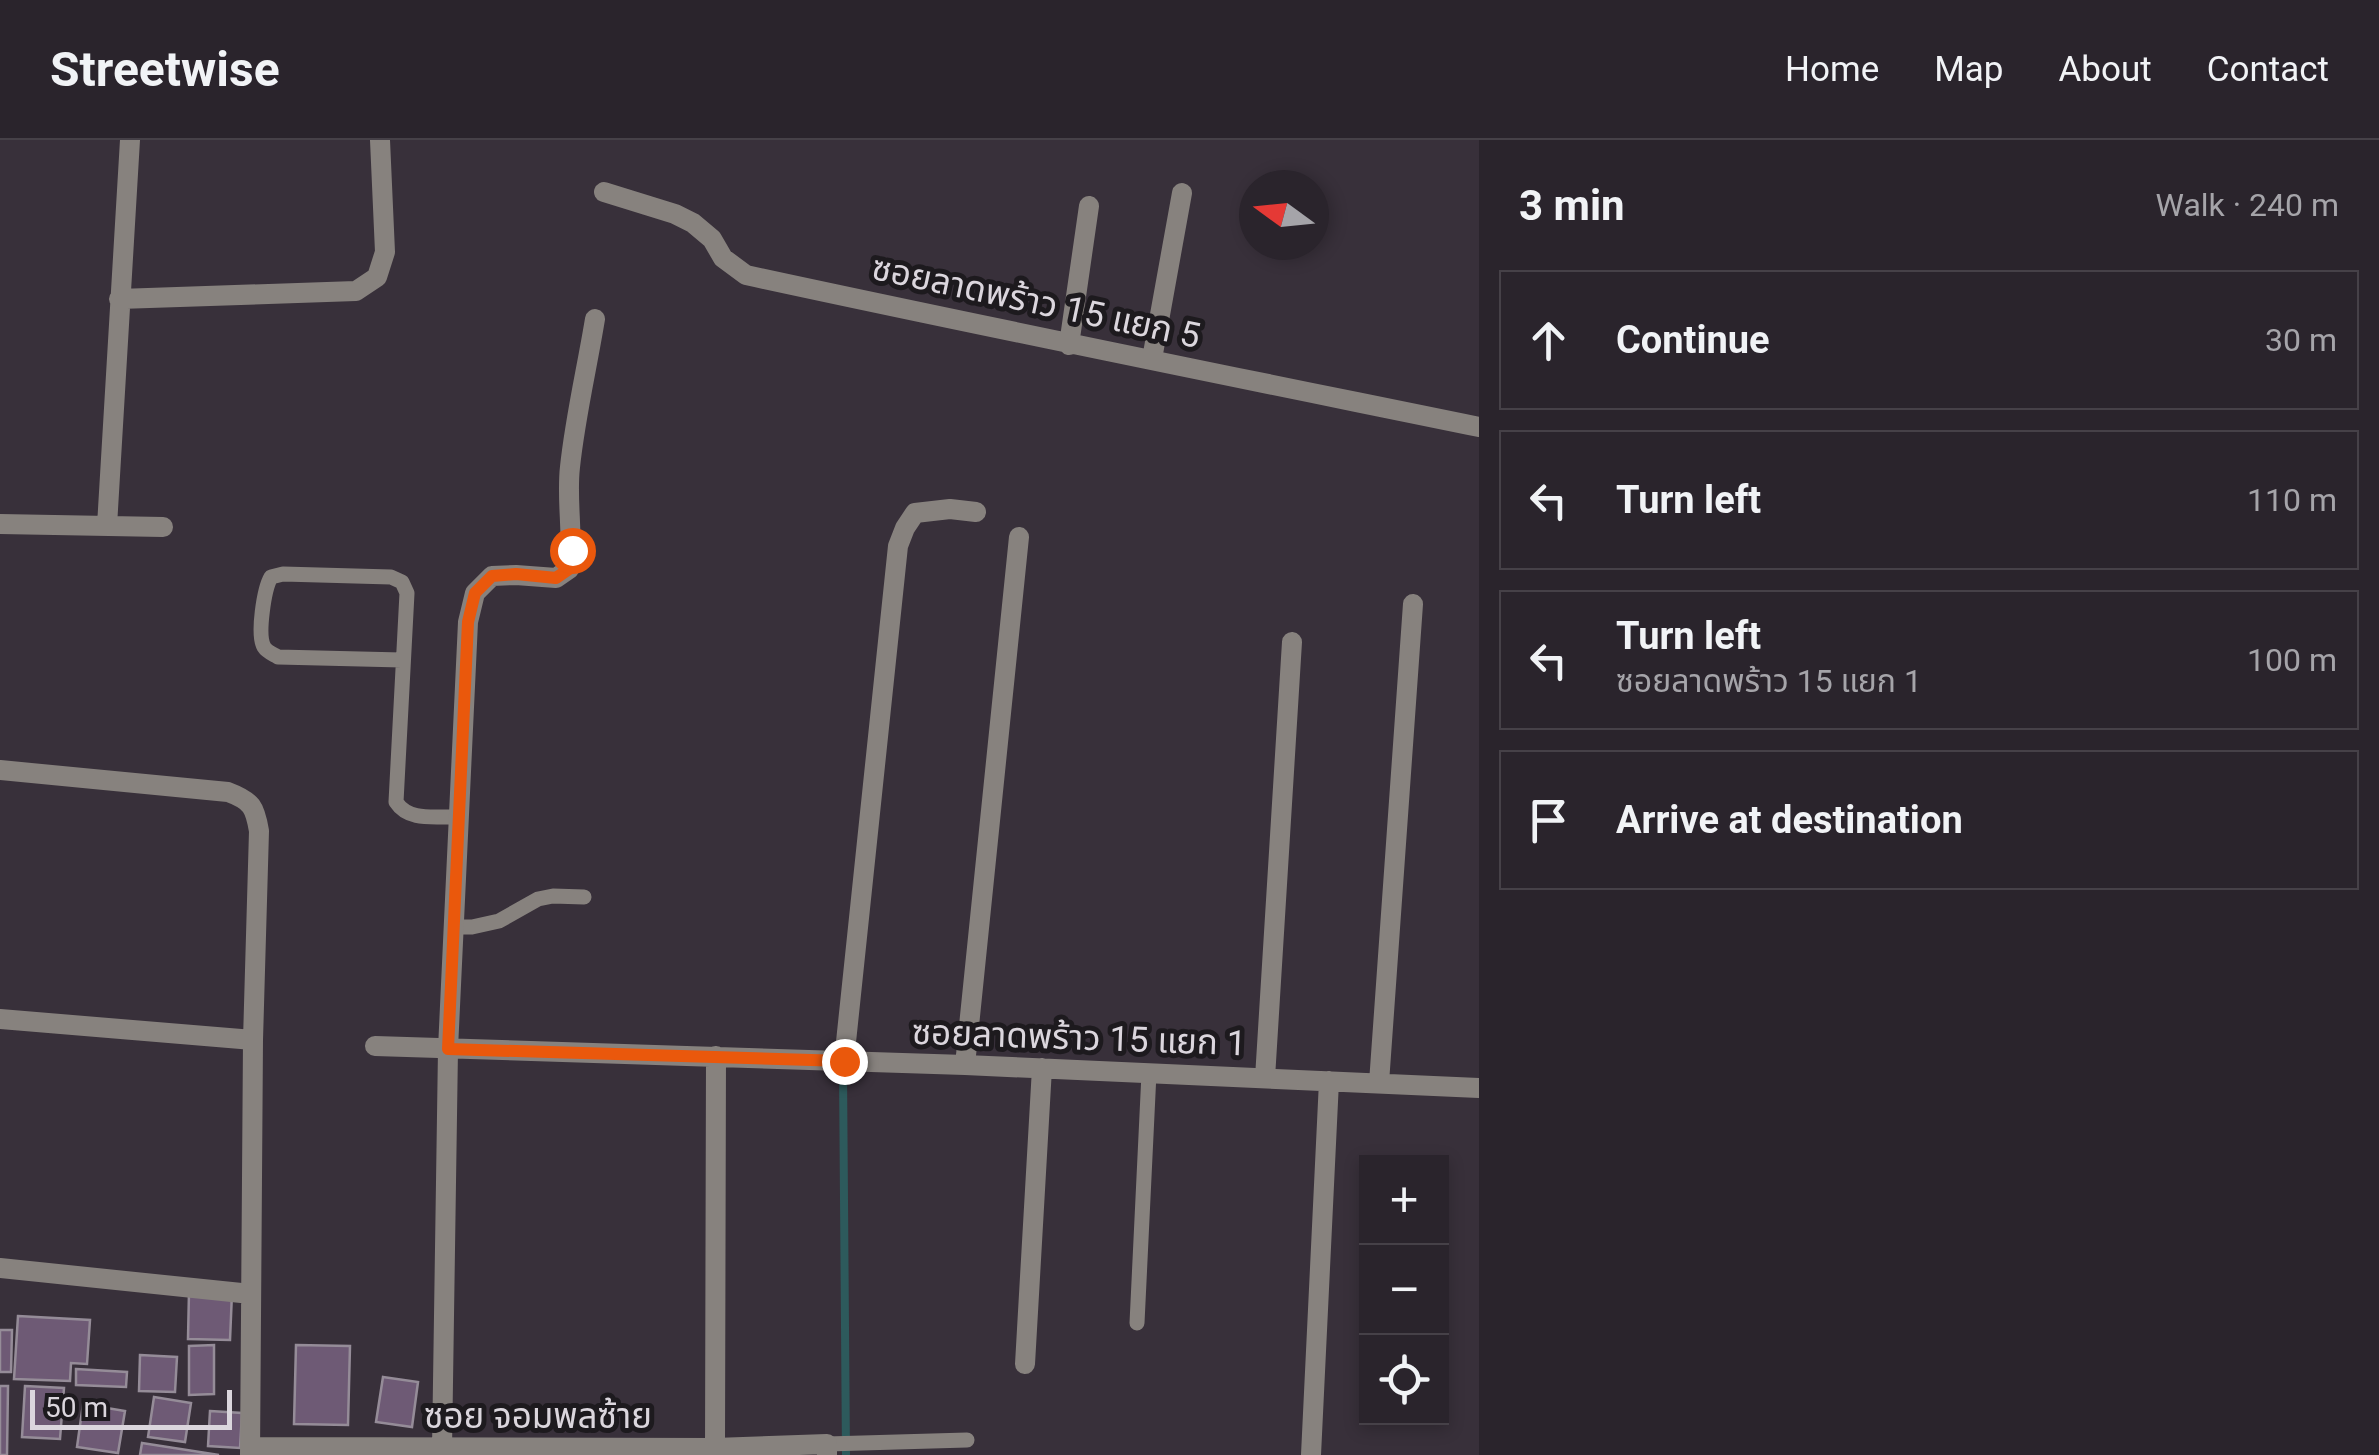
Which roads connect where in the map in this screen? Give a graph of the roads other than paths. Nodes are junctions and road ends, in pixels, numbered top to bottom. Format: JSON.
{"nodes":[{"id":1,"x":130,"y":140,"type":"edge"},
{"id":2,"x":380,"y":140,"type":"edge"},
{"id":3,"x":604,"y":192,"type":"dead end"},
{"id":4,"x":1182,"y":194,"type":"dead end"},
{"id":5,"x":1089,"y":206,"type":"dead end"},
{"id":6,"x":120,"y":299,"type":"junction"},
{"id":7,"x":595,"y":319,"type":"dead end"},
{"id":8,"x":1070,"y":345,"type":"junction"},
{"id":9,"x":1152,"y":359,"type":"junction"},
{"id":10,"x":1479,"y":427,"type":"edge"},
{"id":11,"x":976,"y":512,"type":"dead end"},
{"id":12,"x":0,"y":524,"type":"edge"},
{"id":13,"x":106,"y":526,"type":"junction"},
{"id":14,"x":164,"y":528,"type":"dead end"},
{"id":15,"x":1019,"y":537,"type":"dead end"},
{"id":16,"x":1414,"y":604,"type":"dead end"},
{"id":17,"x":1292,"y":642,"type":"dead end"},
{"id":18,"x":402,"y":660,"type":"junction"},
{"id":19,"x":0,"y":770,"type":"edge"},
{"id":20,"x":457,"y":816,"type":"junction"},
{"id":21,"x":584,"y":898,"type":"dead end"},
{"id":22,"x":452,"y":927,"type":"junction"},
{"id":23,"x":0,"y":1019,"type":"edge"},
{"id":24,"x":253,"y":1040,"type":"junction"},
{"id":25,"x":376,"y":1046,"type":"dead end"},
{"id":26,"x":448,"y":1049,"type":"junction"},
{"id":27,"x":716,"y":1056,"type":"junction"},
{"id":28,"x":844,"y":1061,"type":"junction"},
{"id":29,"x":965,"y":1065,"type":"junction"},
{"id":30,"x":1042,"y":1068,"type":"junction"},
{"id":31,"x":1149,"y":1073,"type":"junction"},
{"id":32,"x":1264,"y":1078,"type":"junction"},
{"id":33,"x":1329,"y":1081,"type":"junction"},
{"id":34,"x":1378,"y":1083,"type":"junction"},
{"id":35,"x":1479,"y":1088,"type":"edge"},
{"id":36,"x":0,"y":1268,"type":"edge"},
{"id":37,"x":251,"y":1294,"type":"junction"},
{"id":38,"x":1136,"y":1323,"type":"dead end"},
{"id":39,"x":1025,"y":1364,"type":"dead end"},
{"id":40,"x":967,"y":1440,"type":"dead end"},
{"id":41,"x":715,"y":1448,"type":"junction"},
{"id":42,"x":829,"y":1448,"type":"edge"},
{"id":43,"x":442,"y":1449,"type":"junction"},
{"id":44,"x":250,"y":1451,"type":"edge"},
{"id":45,"x":400,"y":1452,"type":"edge"},
{"id":46,"x":591,"y":1452,"type":"edge"},
{"id":47,"x":1311,"y":1455,"type":"edge"}],
"edges":[{"from":1,"to":6,"type":"street"},
{"from":2,"to":6,"type":"street"},
{"from":3,"to":8,"type":"street","name":"ซอยลาดพร้าว 15 แยก 5"},
{"from":4,"to":9,"type":"street"},
{"from":5,"to":8,"type":"street"},
{"from":6,"to":13,"type":"street"},
{"from":7,"to":20,"type":"street"},
{"from":8,"to":9,"type":"street","name":"ซอยลาดพร้าว 15 แยก 5"},
{"from":9,"to":10,"type":"street","name":"ซอยลาดพร้าว 15 แยก 5"},
{"from":11,"to":28,"type":"street"},
{"from":12,"to":13,"type":"street"},
{"from":13,"to":14,"type":"street"},
{"from":15,"to":29,"type":"street"},
{"from":16,"to":34,"type":"street"},
{"from":17,"to":32,"type":"street"},
{"from":18,"to":18,"type":"lane"},
{"from":18,"to":20,"type":"lane"},
{"from":19,"to":24,"type":"street"},
{"from":20,"to":22,"type":"street"},
{"from":21,"to":22,"type":"lane"},
{"from":22,"to":26,"type":"street"},
{"from":23,"to":24,"type":"street"},
{"from":24,"to":37,"type":"street"},
{"from":25,"to":26,"type":"street","name":"ซอยลาดพร้าว 15 แยก 1"},
{"from":26,"to":27,"type":"street","name":"ซอยลาดพร้าว 15 แยก 1"},
{"from":26,"to":43,"type":"street"},
{"from":27,"to":28,"type":"street","name":"ซอยลาดพร้าว 15 แยก 1"},
{"from":27,"to":41,"type":"street"},
{"from":28,"to":29,"type":"street","name":"ซอยลาดพร้าว 15 แยก 1"},
{"from":29,"to":30,"type":"street","name":"ซอยลาดพร้าว 15 แยก 1"},
{"from":30,"to":31,"type":"street","name":"ซอยลาดพร้าว 15 แยก 1"},
{"from":30,"to":39,"type":"street"},
{"from":31,"to":32,"type":"street","name":"ซอยลาดพร้าว 15 แยก 1"},
{"from":31,"to":38,"type":"lane"},
{"from":32,"to":33,"type":"street","name":"ซอยลาดพร้าว 15 แยก 1"},
{"from":33,"to":34,"type":"street","name":"ซอยลาดพร้าว 15 แยก 1"},
{"from":33,"to":47,"type":"street"},
{"from":34,"to":35,"type":"street","name":"ซอยลาดพร้าว 15 แยก 1"},
{"from":36,"to":37,"type":"street"},
{"from":37,"to":44,"type":"street"},
{"from":40,"to":42,"type":"lane"},
{"from":41,"to":42,"type":"street","name":"ซอย จอมพลซ้าย"},
{"from":41,"to":46,"type":"street","name":"ซอย จอมพลซ้าย"},
{"from":43,"to":45,"type":"street","name":"ซอย จอมพลซ้าย"},
{"from":43,"to":46,"type":"street","name":"ซอย จอมพลซ้าย"},
{"from":44,"to":45,"type":"street","name":"ซอย จอมพลซ้าย"}]}
